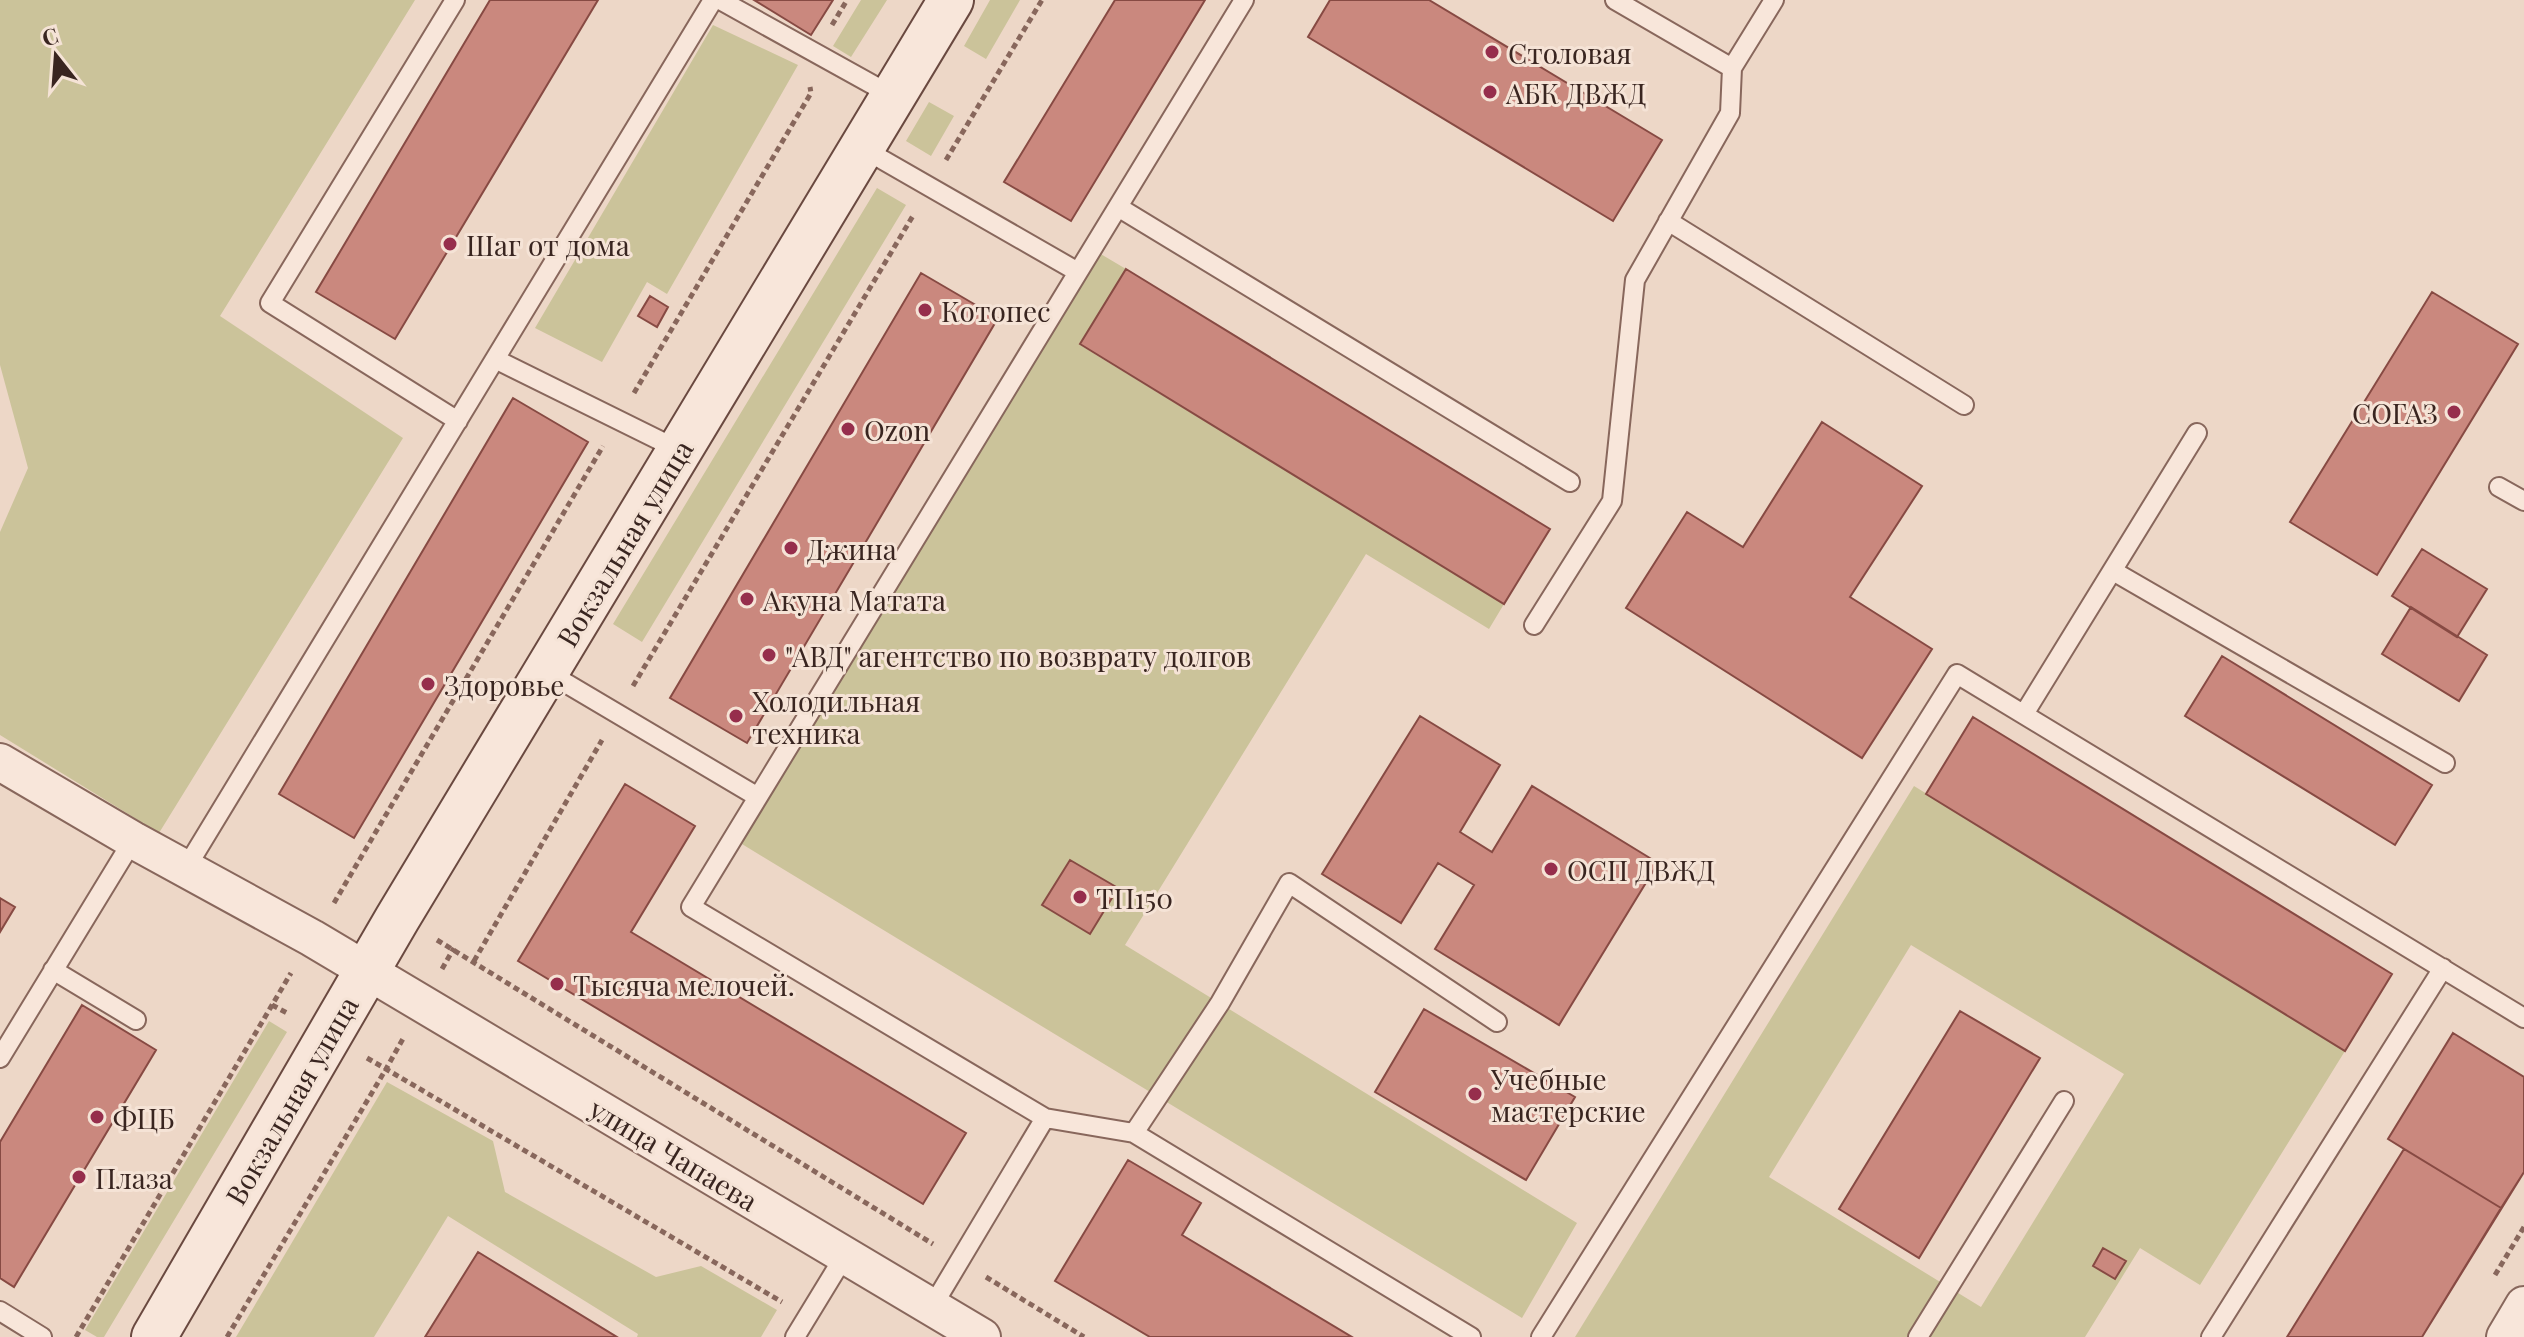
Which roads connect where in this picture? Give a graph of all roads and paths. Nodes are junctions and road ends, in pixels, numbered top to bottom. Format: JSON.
{"nodes":[{"id":1,"x":455,"y":0,"type":"edge"},
{"id":2,"x":713,"y":0,"type":"edge"},
{"id":3,"x":720,"y":0,"type":"edge"},
{"id":4,"x":847,"y":0,"type":"edge"},
{"id":5,"x":951,"y":0,"type":"edge"},
{"id":6,"x":1042,"y":0,"type":"edge"},
{"id":7,"x":1244,"y":0,"type":"edge"},
{"id":8,"x":1615,"y":0,"type":"edge"},
{"id":9,"x":1774,"y":0,"type":"edge"},
{"id":10,"x":814,"y":54,"type":"junction"},
{"id":11,"x":1732,"y":68,"type":"junction"},
{"id":12,"x":893,"y":96,"type":"junction"},
{"id":13,"x":860,"y":147,"type":"junction"},
{"id":14,"x":930,"y":187,"type":"junction"},
{"id":15,"x":1118,"y":207,"type":"junction"},
{"id":16,"x":1668,"y":221,"type":"junction"},
{"id":17,"x":1078,"y":272,"type":"junction"},
{"id":18,"x":495,"y":359,"type":"junction"},
{"id":19,"x":1964,"y":405,"type":"dead end"},
{"id":20,"x":618,"y":420,"type":"junction"},
{"id":21,"x":458,"y":421,"type":"junction"},
{"id":22,"x":2197,"y":433,"type":"dead end"},
{"id":23,"x":679,"y":450,"type":"junction"},
{"id":24,"x":1570,"y":482,"type":"dead end"},
{"id":25,"x":2499,"y":487,"type":"dead end"},
{"id":26,"x":2524,"y":501,"type":"edge"},
{"id":27,"x":2113,"y":571,"type":"junction"},
{"id":28,"x":1534,"y":625,"type":"dead end"},
{"id":29,"x":547,"y":672,"type":"junction"},
{"id":30,"x":617,"y":714,"type":"junction"},
{"id":31,"x":2024,"y":714,"type":"junction"},
{"id":32,"x":0,"y":762,"type":"edge"},
{"id":33,"x":2445,"y":763,"type":"dead end"},
{"id":34,"x":758,"y":797,"type":"junction"},
{"id":35,"x":133,"y":840,"type":"junction"},
{"id":36,"x":186,"y":868,"type":"junction"},
{"id":37,"x":344,"y":887,"type":"junction"},
{"id":38,"x":397,"y":919,"type":"junction"},
{"id":39,"x":312,"y":938,"type":"junction"},
{"id":40,"x":474,"y":961,"type":"junction"},
{"id":41,"x":2443,"y":968,"type":"junction"},
{"id":42,"x":53,"y":970,"type":"junction"},
{"id":43,"x":366,"y":971,"type":"junction"},
{"id":44,"x":2524,"y":1018,"type":"edge"},
{"id":45,"x":136,"y":1020,"type":"dead end"},
{"id":46,"x":1497,"y":1022,"type":"dead end"},
{"id":47,"x":1,"y":1053,"type":"edge"},
{"id":48,"x":2064,"y":1101,"type":"dead end"},
{"id":49,"x":1045,"y":1118,"type":"junction"},
{"id":50,"x":1134,"y":1133,"type":"junction"},
{"id":51,"x":845,"y":1255,"type":"junction"},
{"id":52,"x":960,"y":1261,"type":"junction"},
{"id":53,"x":2524,"y":1305,"type":"edge"},
{"id":54,"x":932,"y":1307,"type":"junction"},
{"id":55,"x":0,"y":1311,"type":"edge"},
{"id":56,"x":807,"y":1317,"type":"junction"},
{"id":57,"x":968,"y":1334,"type":"edge"},
{"id":58,"x":42,"y":1337,"type":"edge"},
{"id":59,"x":76,"y":1337,"type":"edge"},
{"id":60,"x":154,"y":1337,"type":"edge"},
{"id":61,"x":227,"y":1337,"type":"edge"},
{"id":62,"x":795,"y":1337,"type":"edge"},
{"id":63,"x":1084,"y":1337,"type":"edge"},
{"id":64,"x":1471,"y":1337,"type":"edge"},
{"id":65,"x":1541,"y":1337,"type":"edge"},
{"id":66,"x":1918,"y":1337,"type":"edge"},
{"id":67,"x":2211,"y":1337,"type":"edge"},
{"id":68,"x":2505,"y":1337,"type":"edge"}],
"edges":[{"from":1,"to":21,"type":"lane"},
{"from":2,"to":18,"type":"lane"},
{"from":3,"to":10,"type":"lane"},
{"from":4,"to":10,"type":"path"},
{"from":5,"to":12,"type":"main road","name":"Вокзальная улица"},
{"from":6,"to":14,"type":"path"},
{"from":7,"to":15,"type":"lane"},
{"from":8,"to":11,"type":"lane"},
{"from":9,"to":11,"type":"lane"},
{"from":10,"to":12,"type":"lane"},
{"from":10,"to":20,"type":"path"},
{"from":11,"to":16,"type":"lane"},
{"from":12,"to":13,"type":"main road","name":"Вокзальная улица"},
{"from":13,"to":14,"type":"lane"},
{"from":13,"to":23,"type":"main road","name":"Вокзальная улица"},
{"from":14,"to":17,"type":"lane"},
{"from":14,"to":30,"type":"path"},
{"from":15,"to":17,"type":"lane"},
{"from":15,"to":24,"type":"lane"},
{"from":16,"to":19,"type":"lane"},
{"from":16,"to":28,"type":"lane"},
{"from":17,"to":34,"type":"lane"},
{"from":18,"to":20,"type":"lane"},
{"from":18,"to":21,"type":"lane"},
{"from":20,"to":23,"type":"lane"},
{"from":20,"to":37,"type":"path"},
{"from":21,"to":36,"type":"lane"},
{"from":22,"to":27,"type":"lane"},
{"from":23,"to":29,"type":"main road","name":"Вокзальная улица"},
{"from":25,"to":26,"type":"lane"},
{"from":27,"to":31,"type":"lane"},
{"from":27,"to":33,"type":"lane"},
{"from":29,"to":30,"type":"lane"},
{"from":29,"to":38,"type":"main road","name":"Вокзальная улица"},
{"from":30,"to":34,"type":"lane"},
{"from":30,"to":40,"type":"path"},
{"from":31,"to":41,"type":"lane"},
{"from":31,"to":65,"type":"lane"},
{"from":32,"to":35,"type":"street","name":"улица Чапаева"},
{"from":34,"to":49,"type":"lane"},
{"from":35,"to":36,"type":"street","name":"улица Чапаева"},
{"from":35,"to":42,"type":"lane"},
{"from":36,"to":39,"type":"street","name":"улица Чапаева"},
{"from":37,"to":38,"type":"path"},
{"from":37,"to":39,"type":"path"},
{"from":38,"to":40,"type":"path"},
{"from":38,"to":43,"type":"main road","name":"Вокзальная улица"},
{"from":39,"to":43,"type":"street","name":"улица Чапаева"},
{"from":39,"to":59,"type":"path"},
{"from":40,"to":52,"type":"path"},
{"from":41,"to":44,"type":"lane"},
{"from":41,"to":67,"type":"lane"},
{"from":42,"to":45,"type":"lane"},
{"from":42,"to":47,"type":"lane"},
{"from":43,"to":51,"type":"street","name":"улица Чапаева"},
{"from":43,"to":60,"type":"main road","name":"Вокзальная улица"},
{"from":46,"to":50,"type":"lane"},
{"from":48,"to":66,"type":"lane"},
{"from":49,"to":50,"type":"lane"},
{"from":49,"to":52,"type":"lane"},
{"from":50,"to":64,"type":"lane"},
{"from":51,"to":54,"type":"street","name":"улица Чапаева"},
{"from":51,"to":56,"type":"lane"},
{"from":52,"to":54,"type":"lane"},
{"from":52,"to":63,"type":"path"},
{"from":53,"to":68,"type":"street"},
{"from":54,"to":57,"type":"street","name":"улица Чапаева"},
{"from":55,"to":58,"type":"lane"},
{"from":56,"to":61,"type":"path"},
{"from":56,"to":62,"type":"lane"}]}
